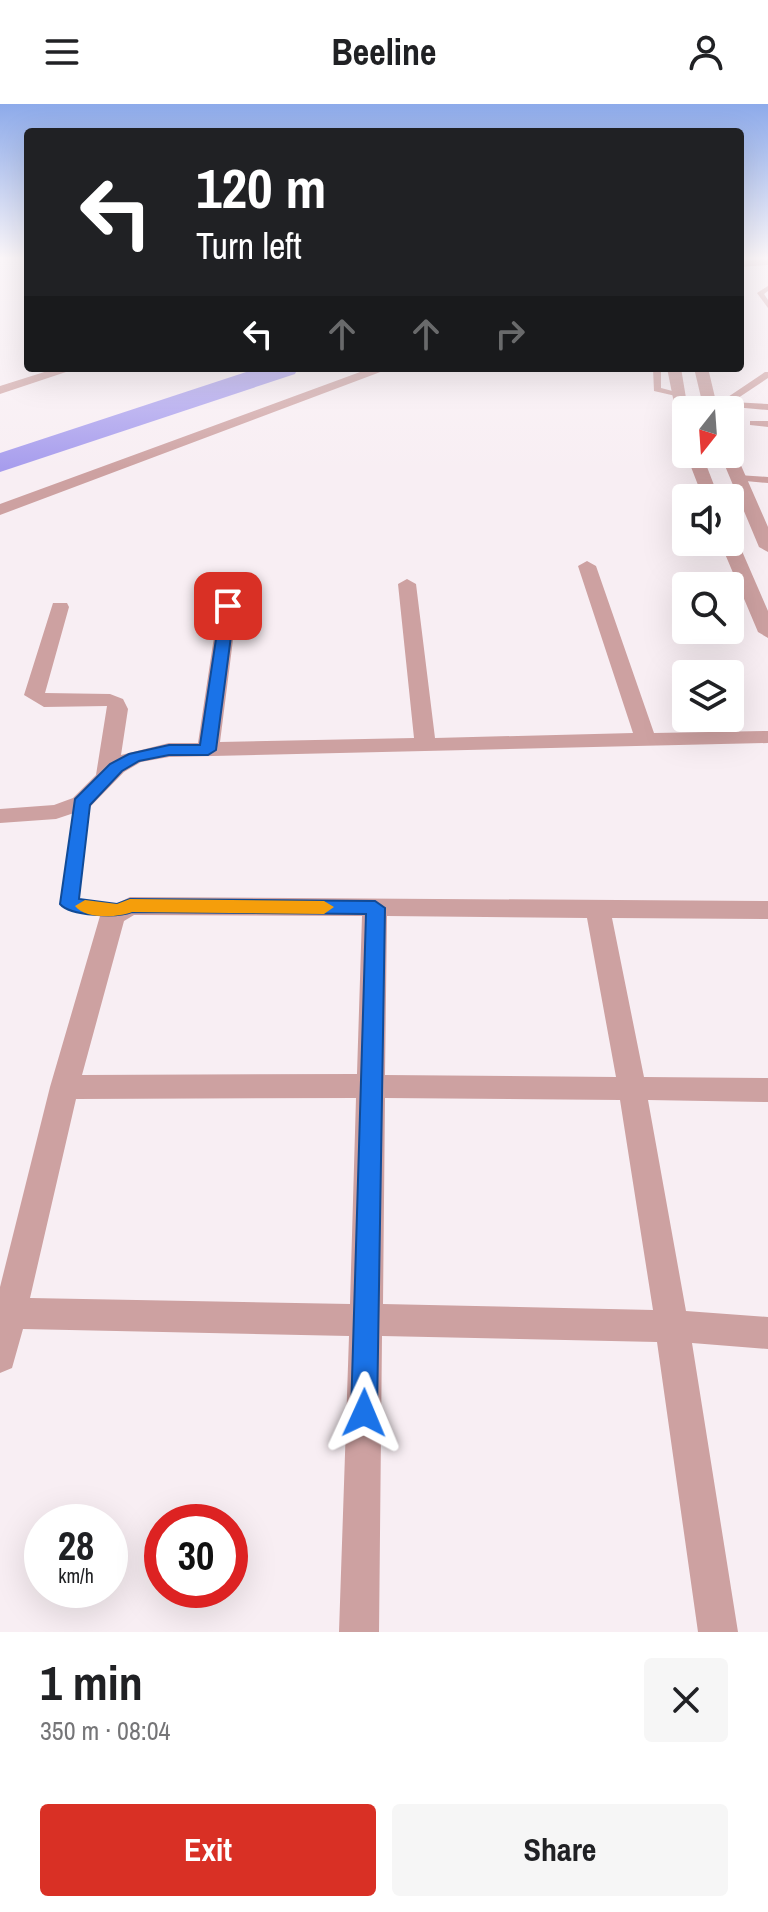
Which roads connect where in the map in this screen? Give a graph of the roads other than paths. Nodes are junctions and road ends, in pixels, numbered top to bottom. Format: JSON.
{"nodes":[{"id":1,"x":58,"y":372,"type":"edge"},
{"id":2,"x":373,"y":372,"type":"edge"},
{"id":3,"x":657,"y":372,"type":"edge"},
{"id":4,"x":675,"y":372,"type":"edge"},
{"id":5,"x":702,"y":372,"type":"edge"},
{"id":6,"x":767,"y":375,"type":"edge"},
{"id":7,"x":0,"y":390,"type":"edge"},
{"id":8,"x":675,"y":396,"type":"edge"},
{"id":9,"x":678,"y":396,"type":"edge"},
{"id":10,"x":711,"y":396,"type":"edge"},
{"id":11,"x":730,"y":396,"type":"edge"},
{"id":12,"x":744,"y":406,"type":"edge"},
{"id":13,"x":768,"y":407,"type":"edge"},
{"id":14,"x":753,"y":423,"type":"dead end"},
{"id":15,"x":768,"y":424,"type":"edge"},
{"id":16,"x":734,"y":468,"type":"edge"},
{"id":17,"x":738,"y":478,"type":"junction"},
{"id":18,"x":768,"y":480,"type":"edge"},
{"id":19,"x":0,"y":510,"type":"edge"},
{"id":20,"x":768,"y":547,"type":"edge"},
{"id":21,"x":735,"y":556,"type":"edge"},
{"id":22,"x":587,"y":566,"type":"dead end"},
{"id":23,"x":232,"y":577,"type":"dead end"},
{"id":24,"x":407,"y":584,"type":"dead end"},
{"id":25,"x":60,"y":607,"type":"dead end"},
{"id":26,"x":768,"y":632,"type":"edge"},
{"id":27,"x":768,"y":737,"type":"edge"},
{"id":28,"x":646,"y":740,"type":"junction"},
{"id":29,"x":425,"y":745,"type":"junction"},
{"id":30,"x":208,"y":750,"type":"junction"},
{"id":31,"x":106,"y":779,"type":"junction"},
{"id":32,"x":81,"y":803,"type":"junction"},
{"id":33,"x":0,"y":816,"type":"edge"},
{"id":34,"x":375,"y":908,"type":"junction"},
{"id":35,"x":598,"y":909,"type":"junction"},
{"id":36,"x":118,"y":910,"type":"junction"},
{"id":37,"x":768,"y":910,"type":"edge"},
{"id":38,"x":372,"y":1086,"type":"junction"},
{"id":39,"x":64,"y":1087,"type":"junction"},
{"id":40,"x":634,"y":1089,"type":"junction"},
{"id":41,"x":768,"y":1090,"type":"edge"},
{"id":42,"x":10,"y":1313,"type":"junction"},
{"id":43,"x":366,"y":1319,"type":"junction"},
{"id":44,"x":674,"y":1326,"type":"junction"},
{"id":45,"x":768,"y":1333,"type":"edge"},
{"id":46,"x":0,"y":1356,"type":"edge"},
{"id":47,"x":359,"y":1632,"type":"edge"},
{"id":48,"x":718,"y":1632,"type":"edge"}],
"edges":[{"from":1,"to":7,"type":"street"},
{"from":2,"to":19,"type":"street"},
{"from":3,"to":8,"type":"lane"},
{"from":4,"to":9,"type":"street"},
{"from":5,"to":10,"type":"street"},
{"from":6,"to":11,"type":"lane"},
{"from":12,"to":13,"type":"lane"},
{"from":14,"to":15,"type":"lane"},
{"from":16,"to":17,"type":"street"},
{"from":17,"to":18,"type":"lane"},
{"from":17,"to":20,"type":"street"},
{"from":21,"to":26,"type":"street"},
{"from":22,"to":28,"type":"street"},
{"from":23,"to":30,"type":"street"},
{"from":24,"to":29,"type":"street"},
{"from":25,"to":31,"type":"street"},
{"from":27,"to":28,"type":"street"},
{"from":28,"to":29,"type":"street"},
{"from":29,"to":30,"type":"street"},
{"from":30,"to":31,"type":"street"},
{"from":31,"to":32,"type":"street"},
{"from":32,"to":33,"type":"street"},
{"from":32,"to":36,"type":"lane"},
{"from":34,"to":35,"type":"street"},
{"from":34,"to":36,"type":"street"},
{"from":34,"to":38,"type":"street"},
{"from":35,"to":37,"type":"street"},
{"from":35,"to":40,"type":"street"},
{"from":36,"to":39,"type":"street"},
{"from":38,"to":39,"type":"street"},
{"from":38,"to":40,"type":"street"},
{"from":38,"to":43,"type":"street"},
{"from":39,"to":42,"type":"street"},
{"from":40,"to":41,"type":"street"},
{"from":40,"to":44,"type":"street"},
{"from":42,"to":43,"type":"street"},
{"from":42,"to":46,"type":"street"},
{"from":43,"to":44,"type":"street"},
{"from":43,"to":47,"type":"street"},
{"from":44,"to":45,"type":"street"},
{"from":44,"to":48,"type":"street"}]}
